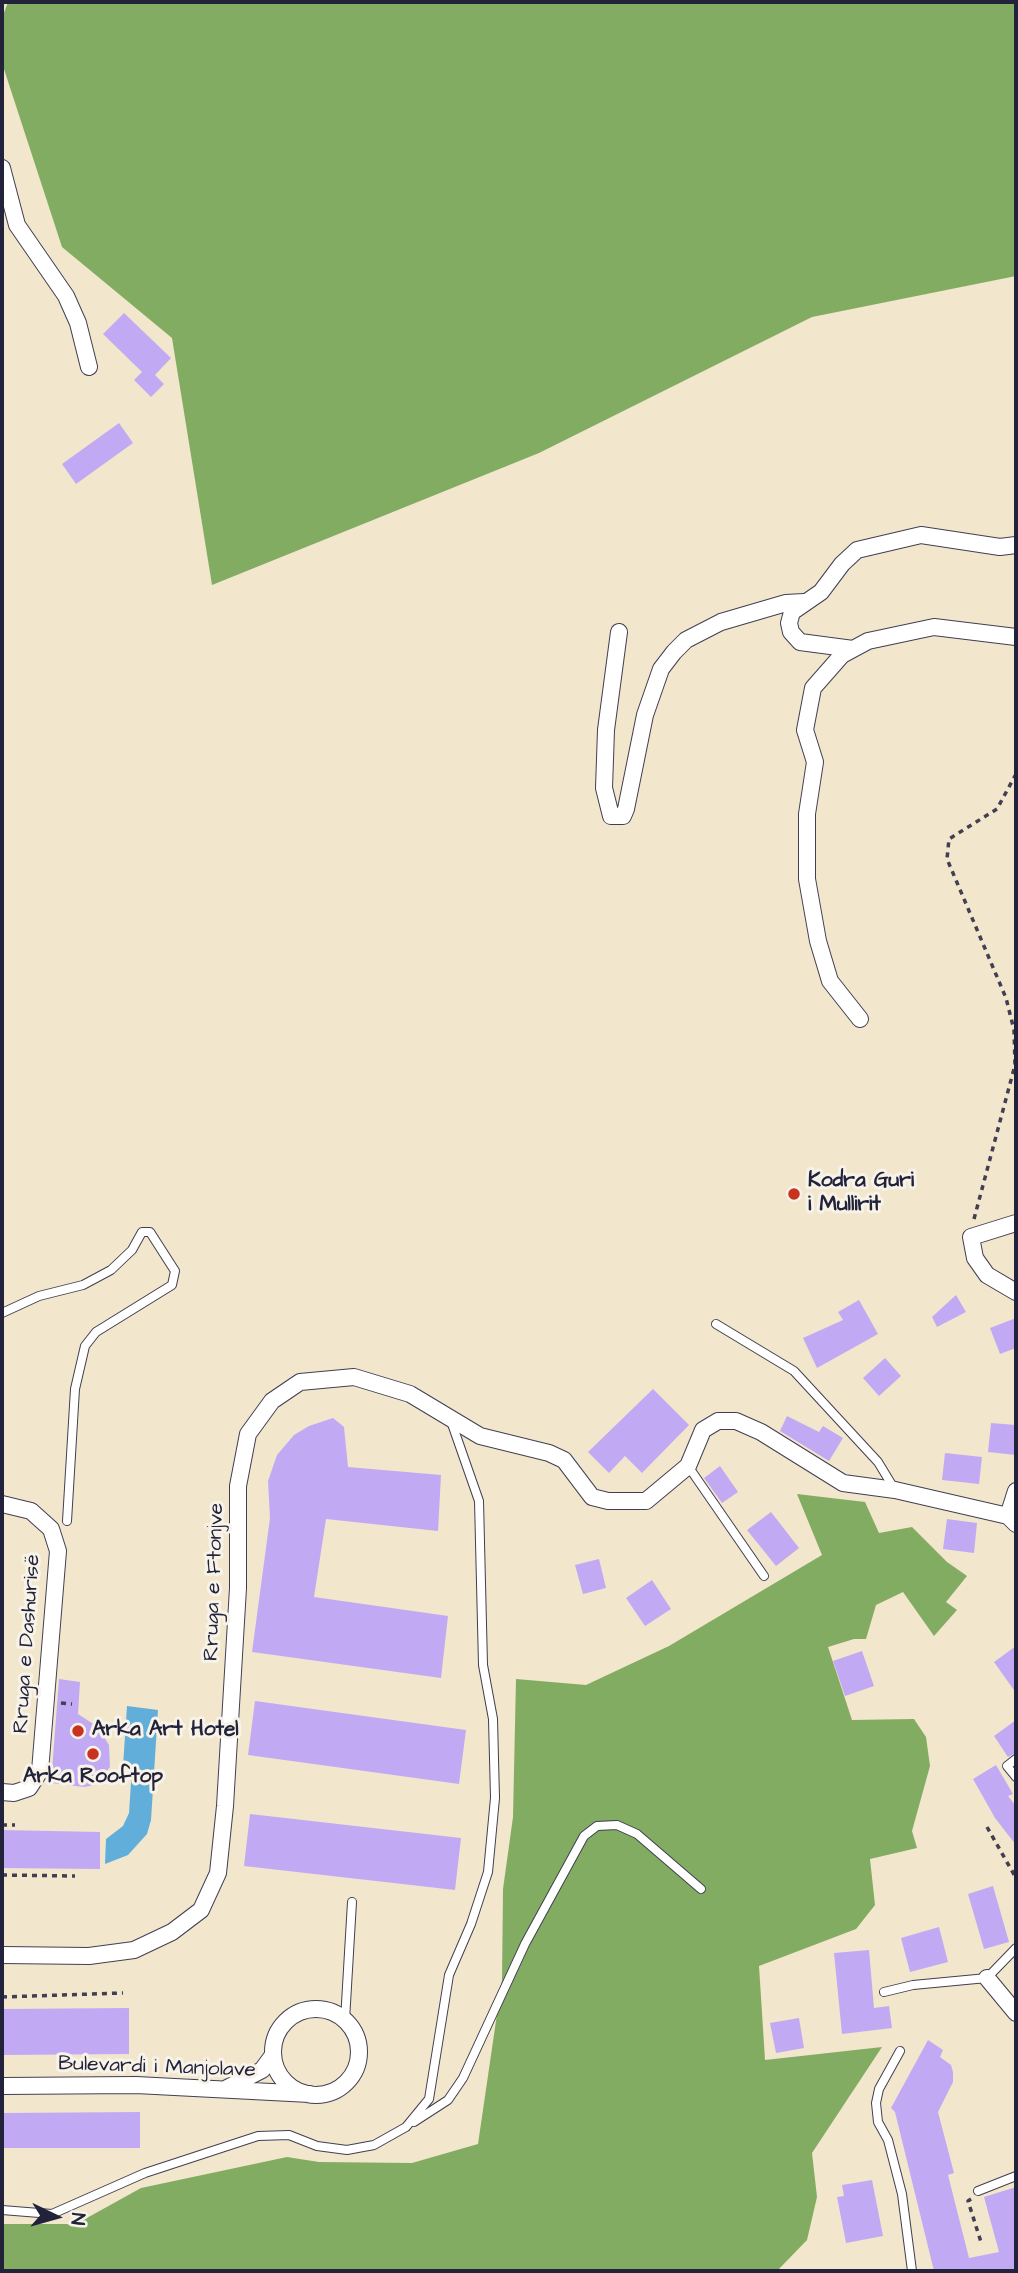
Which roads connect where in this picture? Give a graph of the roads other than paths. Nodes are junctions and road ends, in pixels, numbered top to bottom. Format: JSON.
{"nodes":[{"id":1,"x":2,"y":168,"type":"edge"},
{"id":2,"x":89,"y":367,"type":"dead end"},
{"id":3,"x":1016,"y":545,"type":"edge"},
{"id":4,"x":804,"y":602,"type":"junction"},
{"id":5,"x":619,"y":632,"type":"dead end"},
{"id":6,"x":1016,"y":637,"type":"edge"},
{"id":7,"x":853,"y":649,"type":"junction"},
{"id":8,"x":860,"y":1020,"type":"dead end"},
{"id":9,"x":1016,"y":1223,"type":"edge"},
{"id":10,"x":1016,"y":1292,"type":"edge"},
{"id":11,"x":2,"y":1313,"type":"edge"},
{"id":12,"x":716,"y":1324,"type":"dead end"},
{"id":13,"x":449,"y":1415,"type":"junction"},
{"id":14,"x":688,"y":1466,"type":"junction"},
{"id":15,"x":895,"y":1490,"type":"junction"},
{"id":16,"x":1016,"y":1490,"type":"edge"},
{"id":17,"x":2,"y":1504,"type":"edge"},
{"id":18,"x":1012,"y":1520,"type":"edge"},
{"id":19,"x":67,"y":1521,"type":"dead end"},
{"id":20,"x":764,"y":1576,"type":"dead end"},
{"id":21,"x":1016,"y":1759,"type":"edge"},
{"id":22,"x":1016,"y":1777,"type":"edge"},
{"id":23,"x":2,"y":1792,"type":"edge"},
{"id":24,"x":701,"y":1889,"type":"dead end"},
{"id":25,"x":352,"y":1902,"type":"dead end"},
{"id":26,"x":1016,"y":1948,"type":"edge"},
{"id":27,"x":2,"y":1955,"type":"edge"},
{"id":28,"x":987,"y":1978,"type":"junction"},
{"id":29,"x":884,"y":1992,"type":"dead end"},
{"id":30,"x":1016,"y":2013,"type":"edge"},
{"id":31,"x":345,"y":2020,"type":"junction"},
{"id":32,"x":900,"y":2052,"type":"dead end"},
{"id":33,"x":274,"y":2055,"type":"junction"},
{"id":34,"x":2,"y":2086,"type":"edge"},
{"id":35,"x":225,"y":2089,"type":"junction"},
{"id":36,"x":310,"y":2095,"type":"junction"},
{"id":37,"x":406,"y":2127,"type":"junction"},
{"id":38,"x":1016,"y":2176,"type":"edge"},
{"id":39,"x":978,"y":2191,"type":"dead end"},
{"id":40,"x":2,"y":2210,"type":"edge"},
{"id":41,"x":912,"y":2271,"type":"edge"}],
"edges":[{"from":1,"to":2,"type":"street"},
{"from":3,"to":4,"type":"street"},
{"from":4,"to":5,"type":"street"},
{"from":4,"to":7,"type":"street"},
{"from":6,"to":7,"type":"street"},
{"from":7,"to":8,"type":"street"},
{"from":9,"to":10,"type":"street"},
{"from":11,"to":19,"type":"lane"},
{"from":12,"to":15,"type":"lane"},
{"from":13,"to":14,"type":"street","name":"Rruga e Ftonjve"},
{"from":13,"to":27,"type":"street","name":"Rruga e Ftonjve"},
{"from":13,"to":37,"type":"lane"},
{"from":14,"to":15,"type":"street"},
{"from":14,"to":20,"type":"lane"},
{"from":15,"to":18,"type":"street"},
{"from":16,"to":18,"type":"street"},
{"from":17,"to":23,"type":"street","name":"Rruga e Dashurisë"},
{"from":21,"to":22,"type":"lane"},
{"from":24,"to":37,"type":"lane"},
{"from":25,"to":31,"type":"lane"},
{"from":26,"to":28,"type":"lane"},
{"from":28,"to":29,"type":"lane"},
{"from":28,"to":30,"type":"street"},
{"from":31,"to":33,"type":"street"},
{"from":31,"to":36,"type":"street"},
{"from":32,"to":41,"type":"lane"},
{"from":33,"to":35,"type":"street"},
{"from":33,"to":36,"type":"street"},
{"from":34,"to":35,"type":"street","name":"Bulevardi i Manjolave"},
{"from":35,"to":36,"type":"street","name":"Bulevardi i Manjolave"},
{"from":37,"to":40,"type":"lane"},
{"from":38,"to":39,"type":"lane"}]}
